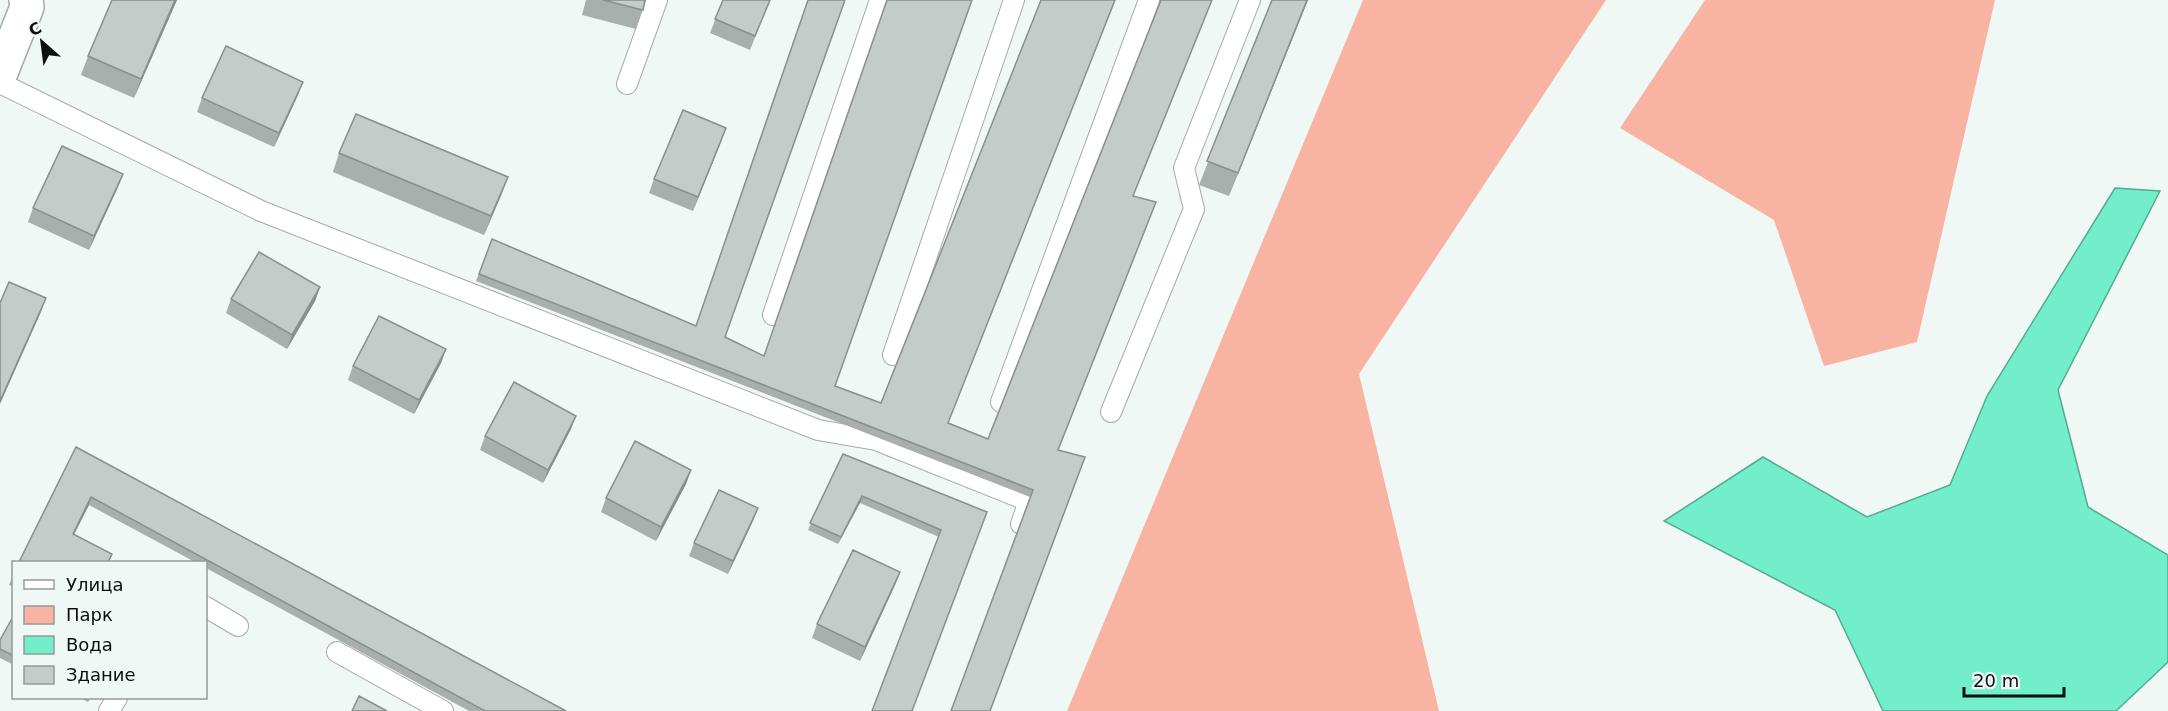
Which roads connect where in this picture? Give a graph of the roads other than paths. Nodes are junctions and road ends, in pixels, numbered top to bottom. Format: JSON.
{"nodes":[{"id":1,"x":26,"y":0,"type":"edge"},
{"id":2,"x":657,"y":0,"type":"edge"},
{"id":3,"x":880,"y":0,"type":"edge"},
{"id":4,"x":1014,"y":0,"type":"edge"},
{"id":5,"x":1149,"y":0,"type":"edge"},
{"id":6,"x":1250,"y":0,"type":"edge"},
{"id":7,"x":0,"y":75,"type":"edge"},
{"id":8,"x":0,"y":83,"type":"edge"},
{"id":9,"x":627,"y":84,"type":"dead end"},
{"id":10,"x":773,"y":315,"type":"dead end"},
{"id":11,"x":893,"y":355,"type":"dead end"},
{"id":12,"x":1001,"y":402,"type":"edge"},
{"id":13,"x":1111,"y":411,"type":"dead end"},
{"id":14,"x":1013,"y":545,"type":"edge"},
{"id":15,"x":207,"y":608,"type":"edge"},
{"id":16,"x":238,"y":626,"type":"dead end"},
{"id":17,"x":337,"y":652,"type":"dead end"},
{"id":18,"x":443,"y":711,"type":"edge"}],
"edges":[{"from":1,"to":7,"type":"street"},
{"from":2,"to":9,"type":"lane"},
{"from":3,"to":10,"type":"lane"},
{"from":4,"to":11,"type":"lane"},
{"from":5,"to":12,"type":"lane"},
{"from":6,"to":13,"type":"lane"},
{"from":8,"to":14,"type":"lane"},
{"from":15,"to":16,"type":"lane"},
{"from":17,"to":18,"type":"lane"}]}
